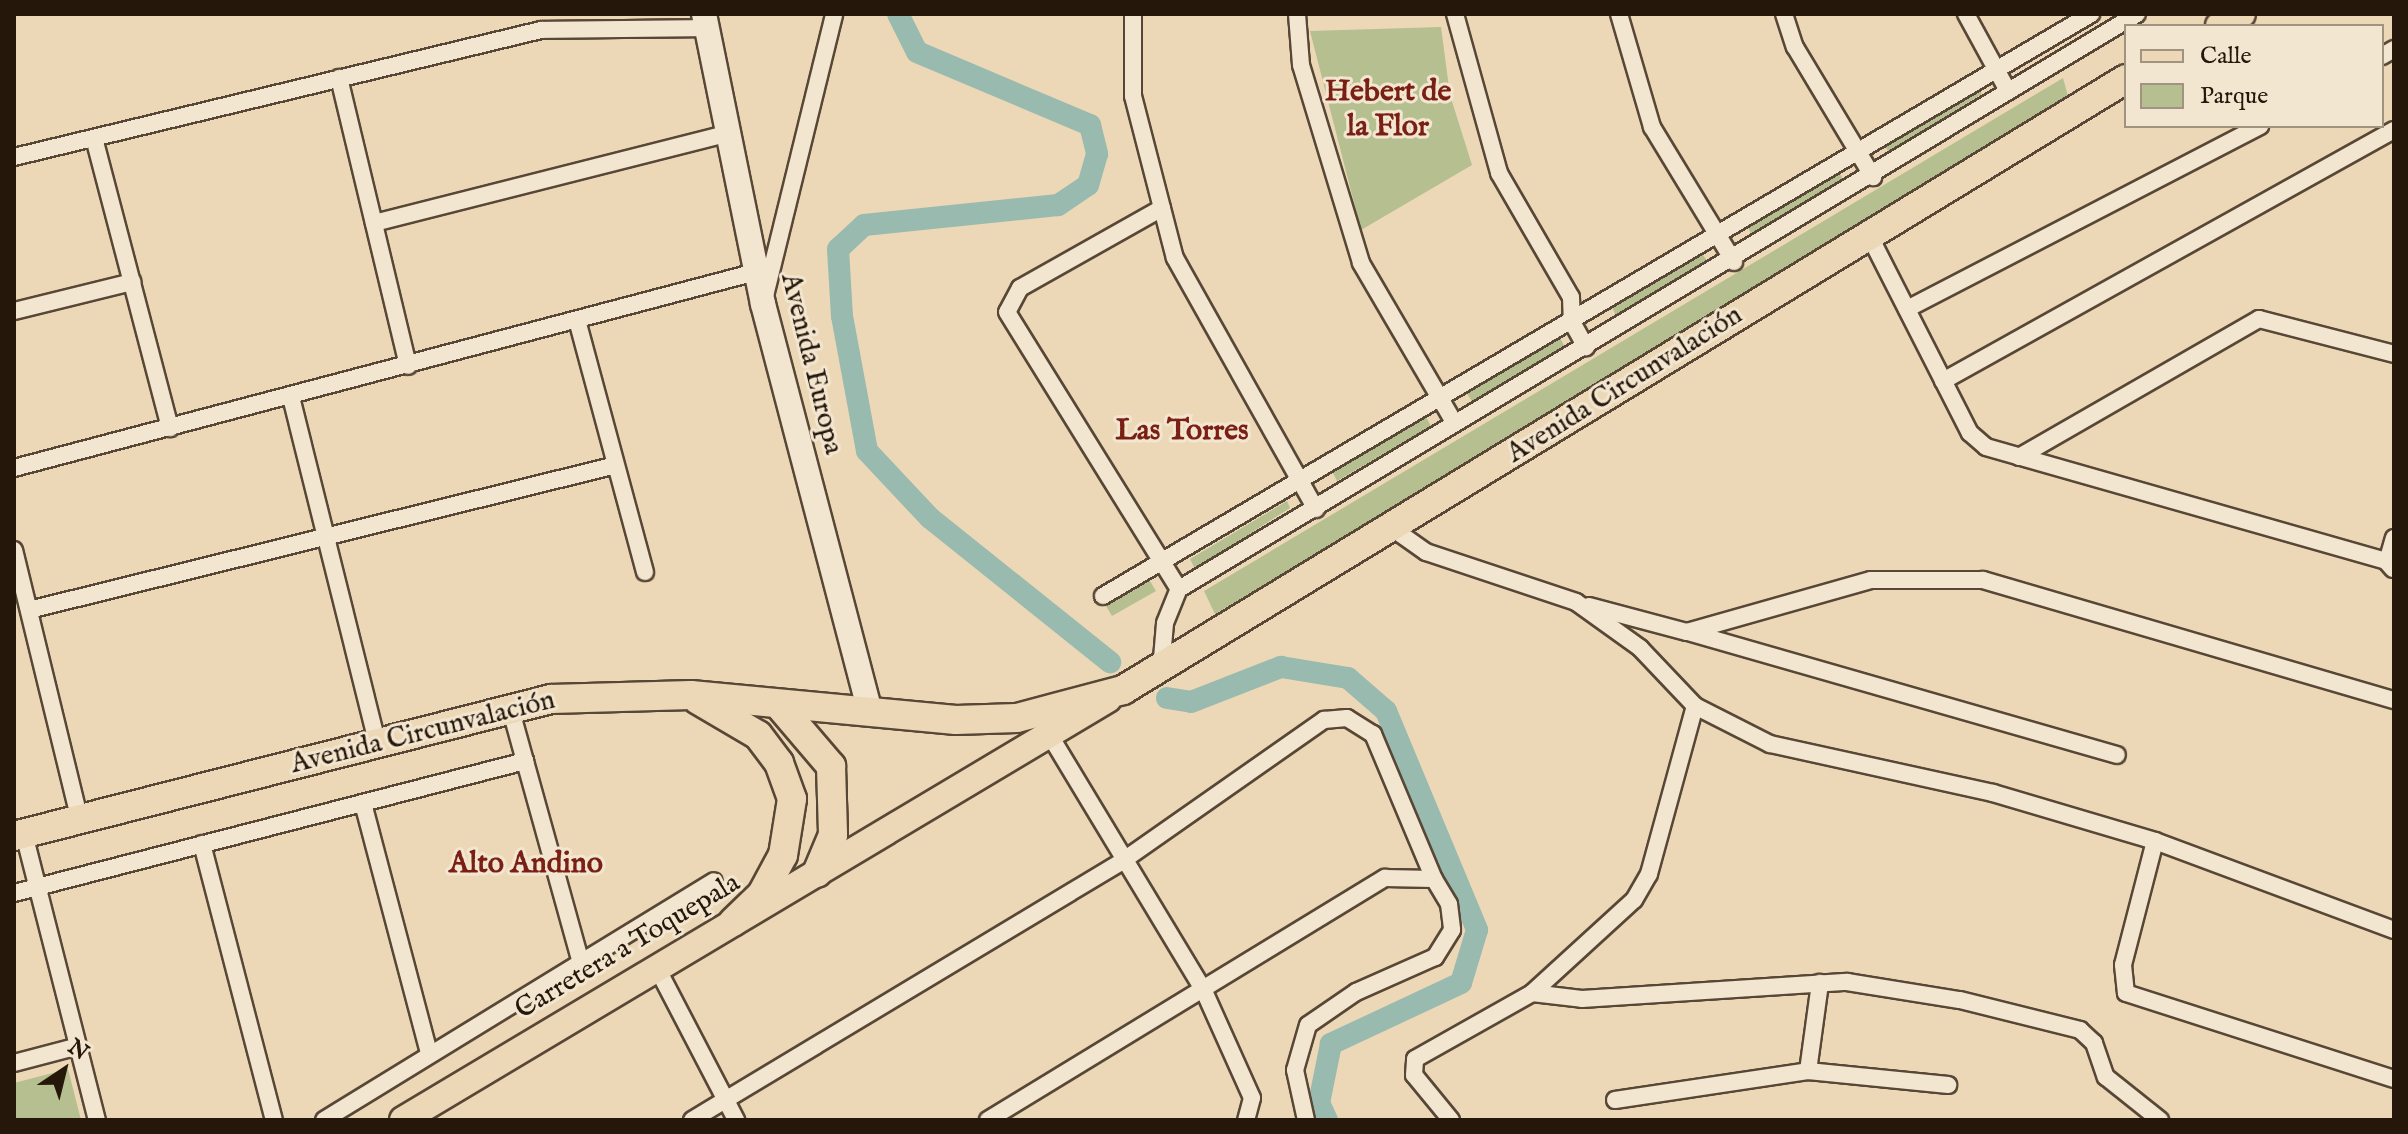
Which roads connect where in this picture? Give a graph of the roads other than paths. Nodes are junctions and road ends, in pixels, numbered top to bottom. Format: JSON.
{"nodes":[{"id":1,"x":684,"y":14,"type":"edge"},
{"id":2,"x":834,"y":14,"type":"edge"},
{"id":3,"x":1133,"y":14,"type":"edge"},
{"id":4,"x":1297,"y":14,"type":"edge"},
{"id":5,"x":1455,"y":14,"type":"edge"},
{"id":6,"x":1619,"y":14,"type":"edge"},
{"id":7,"x":1784,"y":14,"type":"edge"},
{"id":8,"x":1966,"y":14,"type":"edge"},
{"id":9,"x":2091,"y":14,"type":"edge"},
{"id":10,"x":2137,"y":14,"type":"edge"},
{"id":11,"x":2241,"y":14,"type":"edge"},
{"id":12,"x":705,"y":21,"type":"edge"},
{"id":13,"x":2224,"y":24,"type":"edge"},
{"id":14,"x":1991,"y":68,"type":"junction"},
{"id":15,"x":339,"y":78,"type":"junction"},
{"id":16,"x":2124,"y":80,"type":"edge"},
{"id":17,"x":2008,"y":91,"type":"junction"},
{"id":18,"x":2256,"y":128,"type":"edge"},
{"id":19,"x":2394,"y":130,"type":"edge"},
{"id":20,"x":725,"y":134,"type":"junction"},
{"id":21,"x":94,"y":138,"type":"junction"},
{"id":22,"x":1856,"y":149,"type":"junction"},
{"id":23,"x":14,"y":157,"type":"edge"},
{"id":24,"x":1873,"y":177,"type":"junction"},
{"id":25,"x":1162,"y":208,"type":"junction"},
{"id":26,"x":374,"y":223,"type":"junction"},
{"id":27,"x":1716,"y":234,"type":"junction"},
{"id":28,"x":1869,"y":235,"type":"junction"},
{"id":29,"x":1734,"y":262,"type":"junction"},
{"id":30,"x":756,"y":272,"type":"junction"},
{"id":31,"x":132,"y":282,"type":"junction"},
{"id":32,"x":1571,"y":297,"type":"junction"},
{"id":33,"x":763,"y":304,"type":"junction"},
{"id":34,"x":1595,"y":308,"type":"junction"},
{"id":35,"x":1907,"y":309,"type":"junction"},
{"id":36,"x":14,"y":311,"type":"edge"},
{"id":37,"x":577,"y":320,"type":"junction"},
{"id":38,"x":1572,"y":322,"type":"junction"},
{"id":39,"x":1610,"y":334,"type":"junction"},
{"id":40,"x":1586,"y":347,"type":"junction"},
{"id":41,"x":2394,"y":354,"type":"edge"},
{"id":42,"x":408,"y":366,"type":"junction"},
{"id":43,"x":1943,"y":381,"type":"junction"},
{"id":44,"x":291,"y":397,"type":"junction"},
{"id":45,"x":1440,"y":400,"type":"junction"},
{"id":46,"x":1454,"y":422,"type":"junction"},
{"id":47,"x":170,"y":428,"type":"junction"},
{"id":48,"x":2019,"y":457,"type":"junction"},
{"id":49,"x":612,"y":466,"type":"junction"},
{"id":50,"x":14,"y":468,"type":"edge"},
{"id":51,"x":1301,"y":482,"type":"junction"},
{"id":52,"x":1316,"y":509,"type":"junction"},
{"id":53,"x":1392,"y":528,"type":"junction"},
{"id":54,"x":326,"y":537,"type":"junction"},
{"id":55,"x":2394,"y":538,"type":"edge"},
{"id":56,"x":14,"y":550,"type":"edge"},
{"id":57,"x":1162,"y":563,"type":"junction"},
{"id":58,"x":2392,"y":565,"type":"edge"},
{"id":59,"x":645,"y":572,"type":"dead end"},
{"id":60,"x":1179,"y":589,"type":"junction"},
{"id":61,"x":1103,"y":596,"type":"dead end"},
{"id":62,"x":1576,"y":602,"type":"junction"},
{"id":63,"x":29,"y":610,"type":"junction"},
{"id":64,"x":1687,"y":632,"type":"junction"},
{"id":65,"x":1161,"y":670,"type":"junction"},
{"id":66,"x":1123,"y":690,"type":"junction"},
{"id":67,"x":691,"y":695,"type":"junction"},
{"id":68,"x":2394,"y":700,"type":"edge"},
{"id":69,"x":778,"y":704,"type":"junction"},
{"id":70,"x":1695,"y":706,"type":"junction"},
{"id":71,"x":510,"y":707,"type":"junction"},
{"id":72,"x":870,"y":712,"type":"junction"},
{"id":73,"x":1049,"y":734,"type":"junction"},
{"id":74,"x":377,"y":742,"type":"junction"},
{"id":75,"x":2117,"y":755,"type":"dead end"},
{"id":76,"x":525,"y":761,"type":"junction"},
{"id":77,"x":364,"y":807,"type":"junction"},
{"id":78,"x":80,"y":820,"type":"junction"},
{"id":79,"x":888,"y":831,"type":"joint"},
{"id":80,"x":19,"y":835,"type":"edge"},
{"id":81,"x":2155,"y":841,"type":"junction"},
{"id":82,"x":202,"y":844,"type":"junction"},
{"id":83,"x":1121,"y":862,"type":"junction"},
{"id":84,"x":817,"y":873,"type":"junction"},
{"id":85,"x":1434,"y":879,"type":"junction"},
{"id":86,"x":714,"y":881,"type":"dead end"},
{"id":87,"x":37,"y":887,"type":"junction"},
{"id":88,"x":14,"y":893,"type":"edge"},
{"id":89,"x":733,"y":922,"type":"junction"},
{"id":90,"x":2394,"y":930,"type":"edge"},
{"id":91,"x":580,"y":960,"type":"junction"},
{"id":92,"x":656,"y":966,"type":"junction"},
{"id":93,"x":1820,"y":983,"type":"junction"},
{"id":94,"x":1204,"y":991,"type":"junction"},
{"id":95,"x":1532,"y":993,"type":"junction"},
{"id":96,"x":75,"y":1047,"type":"junction"},
{"id":97,"x":429,"y":1053,"type":"junction"},
{"id":98,"x":14,"y":1063,"type":"edge"},
{"id":99,"x":1808,"y":1071,"type":"junction"},
{"id":100,"x":2394,"y":1079,"type":"edge"},
{"id":101,"x":1948,"y":1085,"type":"dead end"},
{"id":102,"x":1615,"y":1100,"type":"dead end"},
{"id":103,"x":723,"y":1101,"type":"junction"},
{"id":104,"x":97,"y":1120,"type":"edge"},
{"id":105,"x":274,"y":1120,"type":"edge"},
{"id":106,"x":324,"y":1120,"type":"edge"},
{"id":107,"x":403,"y":1120,"type":"edge"},
{"id":108,"x":692,"y":1120,"type":"edge"},
{"id":109,"x":736,"y":1120,"type":"edge"},
{"id":110,"x":988,"y":1120,"type":"edge"},
{"id":111,"x":1246,"y":1120,"type":"edge"},
{"id":112,"x":1306,"y":1120,"type":"edge"},
{"id":113,"x":1451,"y":1120,"type":"edge"},
{"id":114,"x":2160,"y":1120,"type":"edge"}],
"edges":[{"from":1,"to":12,"type":"main road"},
{"from":2,"to":33,"type":"street"},
{"from":3,"to":25,"type":"street"},
{"from":4,"to":45,"type":"street"},
{"from":5,"to":32,"type":"street"},
{"from":6,"to":27,"type":"street"},
{"from":7,"to":22,"type":"street"},
{"from":8,"to":14,"type":"street"},
{"from":9,"to":14,"type":"street"},
{"from":10,"to":17,"type":"street"},
{"from":11,"to":13,"type":"highway"},
{"from":12,"to":15,"type":"street"},
{"from":12,"to":20,"type":"main road","name":"Avenida Europa"},
{"from":14,"to":17,"type":"street"},
{"from":14,"to":22,"type":"street"},
{"from":15,"to":21,"type":"street"},
{"from":15,"to":26,"type":"street"},
{"from":16,"to":28,"type":"highway","name":"Avenida Circunvalación"},
{"from":17,"to":24,"type":"street"},
{"from":18,"to":35,"type":"street"},
{"from":19,"to":43,"type":"street"},
{"from":20,"to":26,"type":"street"},
{"from":20,"to":30,"type":"main road","name":"Avenida Europa"},
{"from":21,"to":23,"type":"street"},
{"from":21,"to":31,"type":"street"},
{"from":22,"to":24,"type":"street"},
{"from":22,"to":27,"type":"street"},
{"from":24,"to":29,"type":"street"},
{"from":25,"to":51,"type":"street"},
{"from":25,"to":57,"type":"street"},
{"from":26,"to":42,"type":"street"},
{"from":27,"to":29,"type":"street"},
{"from":27,"to":34,"type":"street"},
{"from":28,"to":35,"type":"street"},
{"from":28,"to":53,"type":"highway","name":"Avenida Circunvalación"},
{"from":29,"to":39,"type":"street"},
{"from":30,"to":33,"type":"main road","name":"Avenida Europa"},
{"from":30,"to":37,"type":"street"},
{"from":31,"to":36,"type":"street"},
{"from":31,"to":47,"type":"street"},
{"from":32,"to":34,"type":"street"},
{"from":32,"to":38,"type":"street"},
{"from":33,"to":72,"type":"main road","name":"Avenida Europa"},
{"from":34,"to":38,"type":"street"},
{"from":34,"to":39,"type":"street"},
{"from":35,"to":43,"type":"street"},
{"from":37,"to":42,"type":"street"},
{"from":37,"to":49,"type":"street"},
{"from":38,"to":40,"type":"street"},
{"from":38,"to":45,"type":"street"},
{"from":39,"to":40,"type":"street"},
{"from":40,"to":46,"type":"street"},
{"from":41,"to":48,"type":"street"},
{"from":42,"to":44,"type":"street"},
{"from":43,"to":48,"type":"street"},
{"from":44,"to":47,"type":"street"},
{"from":44,"to":54,"type":"street"},
{"from":45,"to":46,"type":"street"},
{"from":45,"to":51,"type":"street"},
{"from":46,"to":52,"type":"street"},
{"from":47,"to":50,"type":"street"},
{"from":48,"to":58,"type":"street"},
{"from":49,"to":54,"type":"street"},
{"from":49,"to":59,"type":"street"},
{"from":51,"to":52,"type":"street"},
{"from":51,"to":57,"type":"street"},
{"from":52,"to":60,"type":"street"},
{"from":53,"to":62,"type":"street"},
{"from":53,"to":65,"type":"highway","name":"Avenida Circunvalación"},
{"from":54,"to":63,"type":"street"},
{"from":54,"to":74,"type":"street"},
{"from":55,"to":58,"type":"street"},
{"from":56,"to":63,"type":"street"},
{"from":57,"to":60,"type":"street"},
{"from":57,"to":61,"type":"street"},
{"from":60,"to":65,"type":"street"},
{"from":62,"to":64,"type":"street"},
{"from":62,"to":70,"type":"street"},
{"from":63,"to":78,"type":"street"},
{"from":64,"to":68,"type":"street"},
{"from":64,"to":75,"type":"street"},
{"from":65,"to":66,"type":"highway","name":"Avenida Circunvalación"},
{"from":66,"to":72,"type":"highway","name":"Avenida Circunvalación"},
{"from":66,"to":73,"type":"main road","name":"Avenida Circunvalación"},
{"from":67,"to":69,"type":"highway","name":"Avenida Circunvalación"},
{"from":67,"to":71,"type":"highway","name":"Avenida Circunvalación"},
{"from":67,"to":89,"type":"highway"},
{"from":69,"to":72,"type":"highway","name":"Avenida Circunvalación"},
{"from":69,"to":84,"type":"highway"},
{"from":70,"to":81,"type":"street"},
{"from":70,"to":95,"type":"street"},
{"from":71,"to":74,"type":"highway","name":"Avenida Circunvalación"},
{"from":71,"to":76,"type":"street"},
{"from":73,"to":79,"type":"main road","name":"Avenida Circunvalación"},
{"from":73,"to":83,"type":"street"},
{"from":74,"to":78,"type":"highway","name":"Avenida Circunvalación"},
{"from":76,"to":77,"type":"street"},
{"from":76,"to":91,"type":"street"},
{"from":77,"to":82,"type":"street"},
{"from":77,"to":97,"type":"street"},
{"from":78,"to":80,"type":"highway","name":"Avenida Circunvalación"},
{"from":79,"to":84,"type":"main road","name":"Carretera a Toquepala"},
{"from":80,"to":87,"type":"street"},
{"from":81,"to":90,"type":"street"},
{"from":81,"to":100,"type":"street"},
{"from":82,"to":87,"type":"street"},
{"from":82,"to":105,"type":"street"},
{"from":83,"to":85,"type":"street"},
{"from":83,"to":94,"type":"street"},
{"from":83,"to":103,"type":"street"},
{"from":84,"to":89,"type":"main road","name":"Carretera a Toquepala"},
{"from":85,"to":94,"type":"street"},
{"from":85,"to":112,"type":"street"},
{"from":86,"to":91,"type":"street"},
{"from":87,"to":88,"type":"street"},
{"from":87,"to":96,"type":"street"},
{"from":89,"to":92,"type":"main road","name":"Carretera a Toquepala"},
{"from":91,"to":97,"type":"street"},
{"from":92,"to":103,"type":"street"},
{"from":92,"to":107,"type":"main road","name":"Carretera a Toquepala"},
{"from":93,"to":95,"type":"street"},
{"from":93,"to":99,"type":"street"},
{"from":93,"to":114,"type":"street"},
{"from":94,"to":110,"type":"street"},
{"from":94,"to":111,"type":"street"},
{"from":95,"to":113,"type":"street"},
{"from":96,"to":98,"type":"street"},
{"from":96,"to":104,"type":"street"},
{"from":97,"to":106,"type":"street"},
{"from":99,"to":101,"type":"street"},
{"from":99,"to":102,"type":"street"},
{"from":103,"to":108,"type":"street"},
{"from":103,"to":109,"type":"street"}]}
